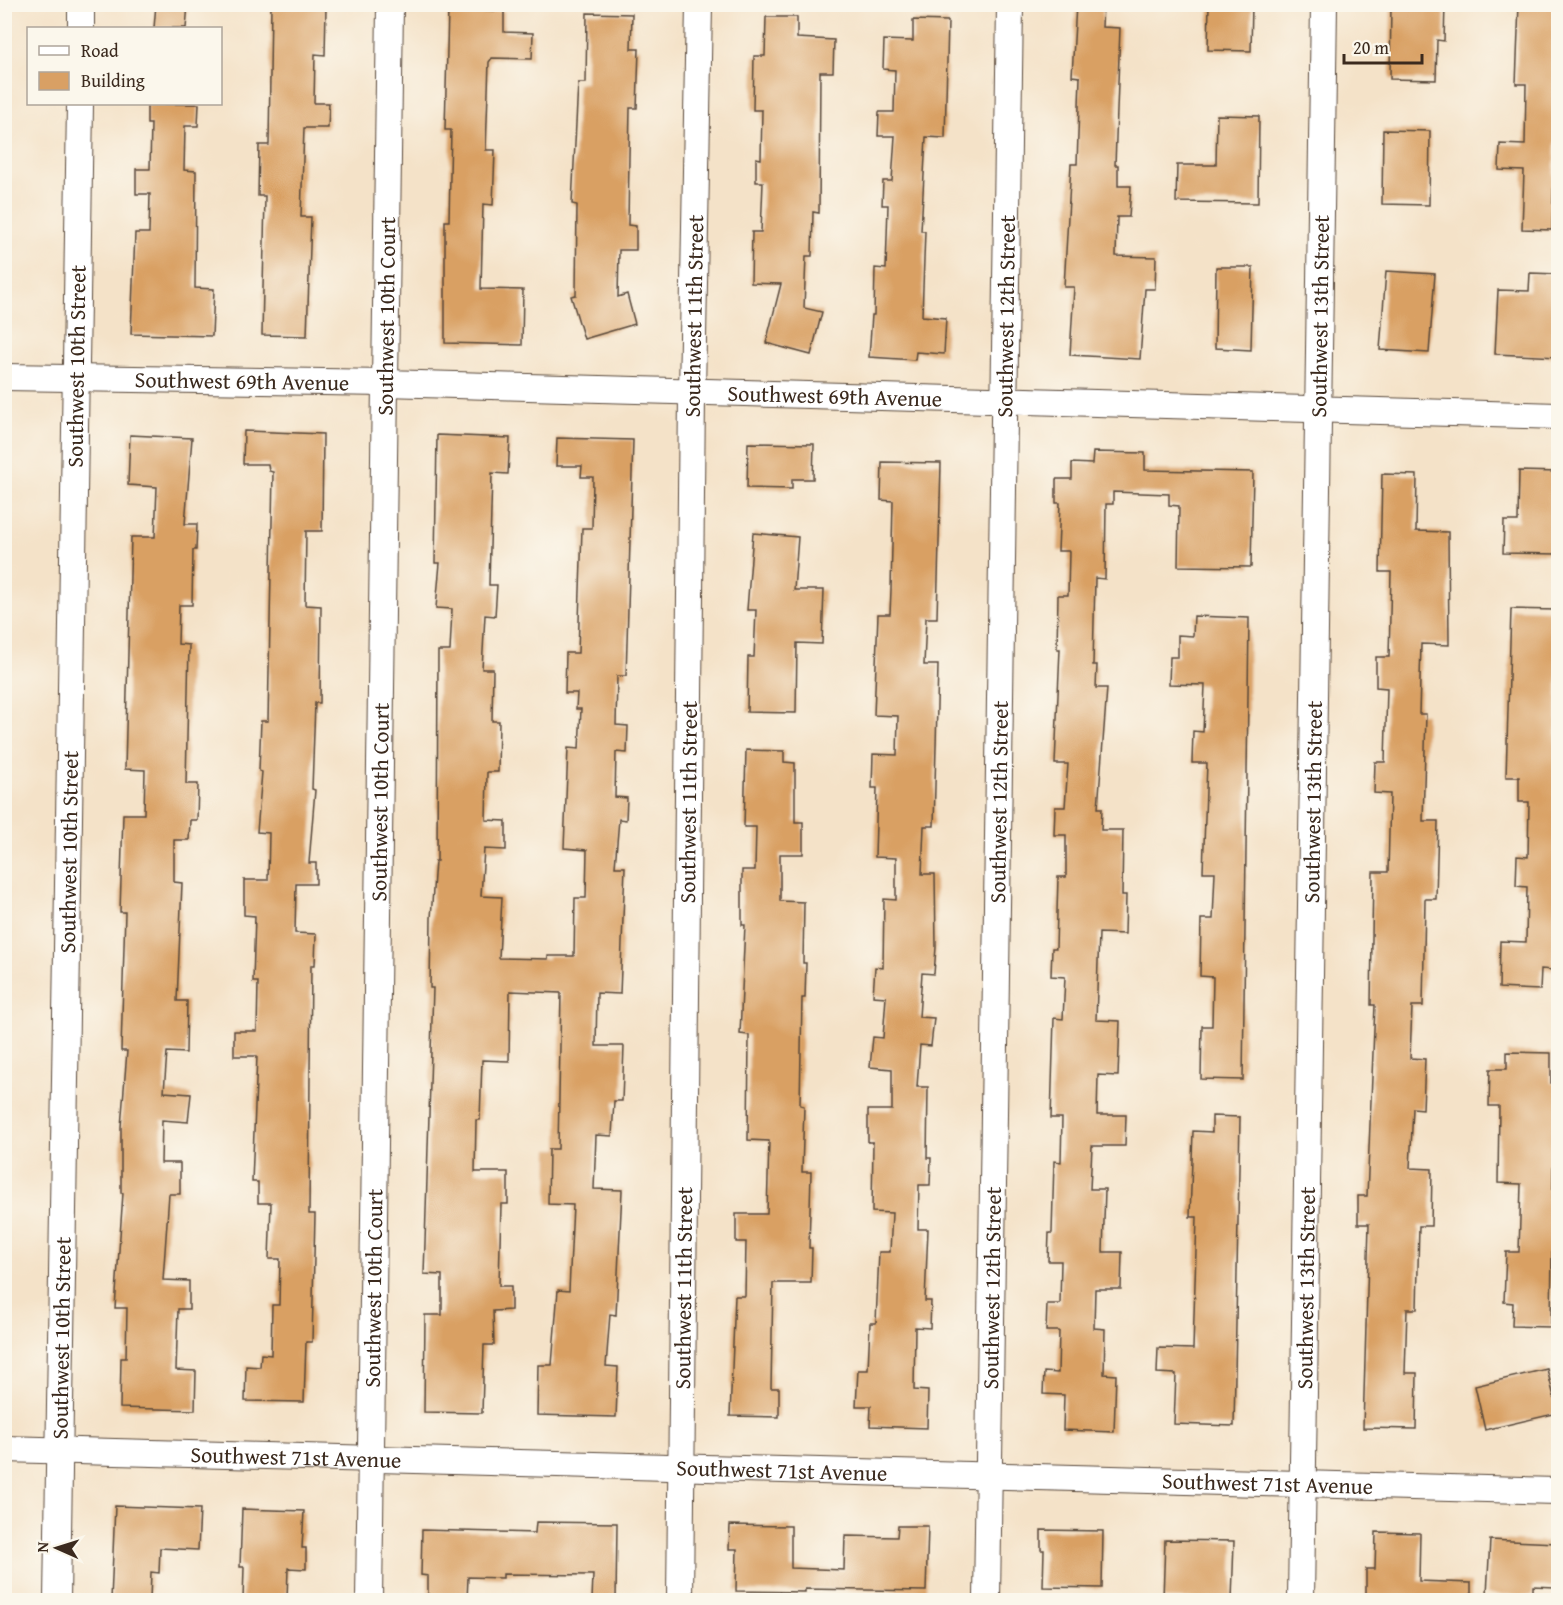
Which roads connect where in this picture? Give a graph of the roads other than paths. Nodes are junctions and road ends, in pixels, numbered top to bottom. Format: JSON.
{"nodes":[{"id":1,"x":81,"y":4,"type":"edge"},
{"id":2,"x":390,"y":4,"type":"edge"},
{"id":3,"x":699,"y":4,"type":"edge"},
{"id":4,"x":1010,"y":4,"type":"edge"},
{"id":5,"x":1324,"y":4,"type":"edge"},
{"id":6,"x":81,"y":27,"type":"edge"},
{"id":7,"x":80,"y":105,"type":"edge"},
{"id":8,"x":4,"y":377,"type":"edge"},
{"id":9,"x":76,"y":379,"type":"junction"},
{"id":10,"x":385,"y":383,"type":"junction"},
{"id":11,"x":692,"y":394,"type":"junction"},
{"id":12,"x":1004,"y":402,"type":"junction"},
{"id":13,"x":1317,"y":411,"type":"junction"},
{"id":14,"x":1558,"y":416,"type":"edge"},
{"id":15,"x":4,"y":1449,"type":"edge"},
{"id":16,"x":59,"y":1450,"type":"junction"},
{"id":17,"x":371,"y":1458,"type":"junction"},
{"id":18,"x":682,"y":1467,"type":"junction"},
{"id":19,"x":989,"y":1475,"type":"junction"},
{"id":20,"x":1302,"y":1483,"type":"junction"},
{"id":21,"x":1558,"y":1491,"type":"edge"},
{"id":22,"x":57,"y":1600,"type":"edge"},
{"id":23,"x":369,"y":1600,"type":"edge"},
{"id":24,"x":680,"y":1600,"type":"edge"},
{"id":25,"x":987,"y":1600,"type":"edge"},
{"id":26,"x":1301,"y":1600,"type":"edge"}],
"edges":[{"from":1,"to":6,"type":"street"},
{"from":2,"to":10,"type":"street","name":"Southwest 10th Court"},
{"from":3,"to":11,"type":"street","name":"Southwest 11th Street"},
{"from":4,"to":12,"type":"street","name":"Southwest 12th Street"},
{"from":5,"to":13,"type":"street","name":"Southwest 13th Street"},
{"from":7,"to":9,"type":"street","name":"Southwest 10th Street"},
{"from":8,"to":9,"type":"street","name":"Southwest 69th Avenue"},
{"from":9,"to":10,"type":"street","name":"Southwest 69th Avenue"},
{"from":9,"to":16,"type":"street","name":"Southwest 10th Street"},
{"from":10,"to":11,"type":"street","name":"Southwest 69th Avenue"},
{"from":10,"to":17,"type":"street","name":"Southwest 10th Court"},
{"from":11,"to":12,"type":"street","name":"Southwest 69th Avenue"},
{"from":11,"to":18,"type":"street","name":"Southwest 11th Street"},
{"from":12,"to":13,"type":"street","name":"Southwest 69th Avenue"},
{"from":12,"to":19,"type":"street","name":"Southwest 12th Street"},
{"from":13,"to":14,"type":"street","name":"Southwest 69th Avenue"},
{"from":13,"to":20,"type":"street","name":"Southwest 13th Street"},
{"from":15,"to":16,"type":"street","name":"Southwest 71st Avenue"},
{"from":16,"to":17,"type":"street","name":"Southwest 71st Avenue"},
{"from":16,"to":22,"type":"street","name":"Southwest 10th Street"},
{"from":17,"to":18,"type":"street","name":"Southwest 71st Avenue"},
{"from":17,"to":23,"type":"street","name":"Southwest 10th Court"},
{"from":18,"to":19,"type":"street","name":"Southwest 71st Avenue"},
{"from":18,"to":24,"type":"street","name":"Southwest 11th Street"},
{"from":19,"to":20,"type":"street","name":"Southwest 71st Avenue"},
{"from":19,"to":25,"type":"street","name":"Southwest 12th Street"},
{"from":20,"to":21,"type":"street","name":"Southwest 71st Avenue"},
{"from":20,"to":26,"type":"street","name":"Southwest 13th Street"}]}
